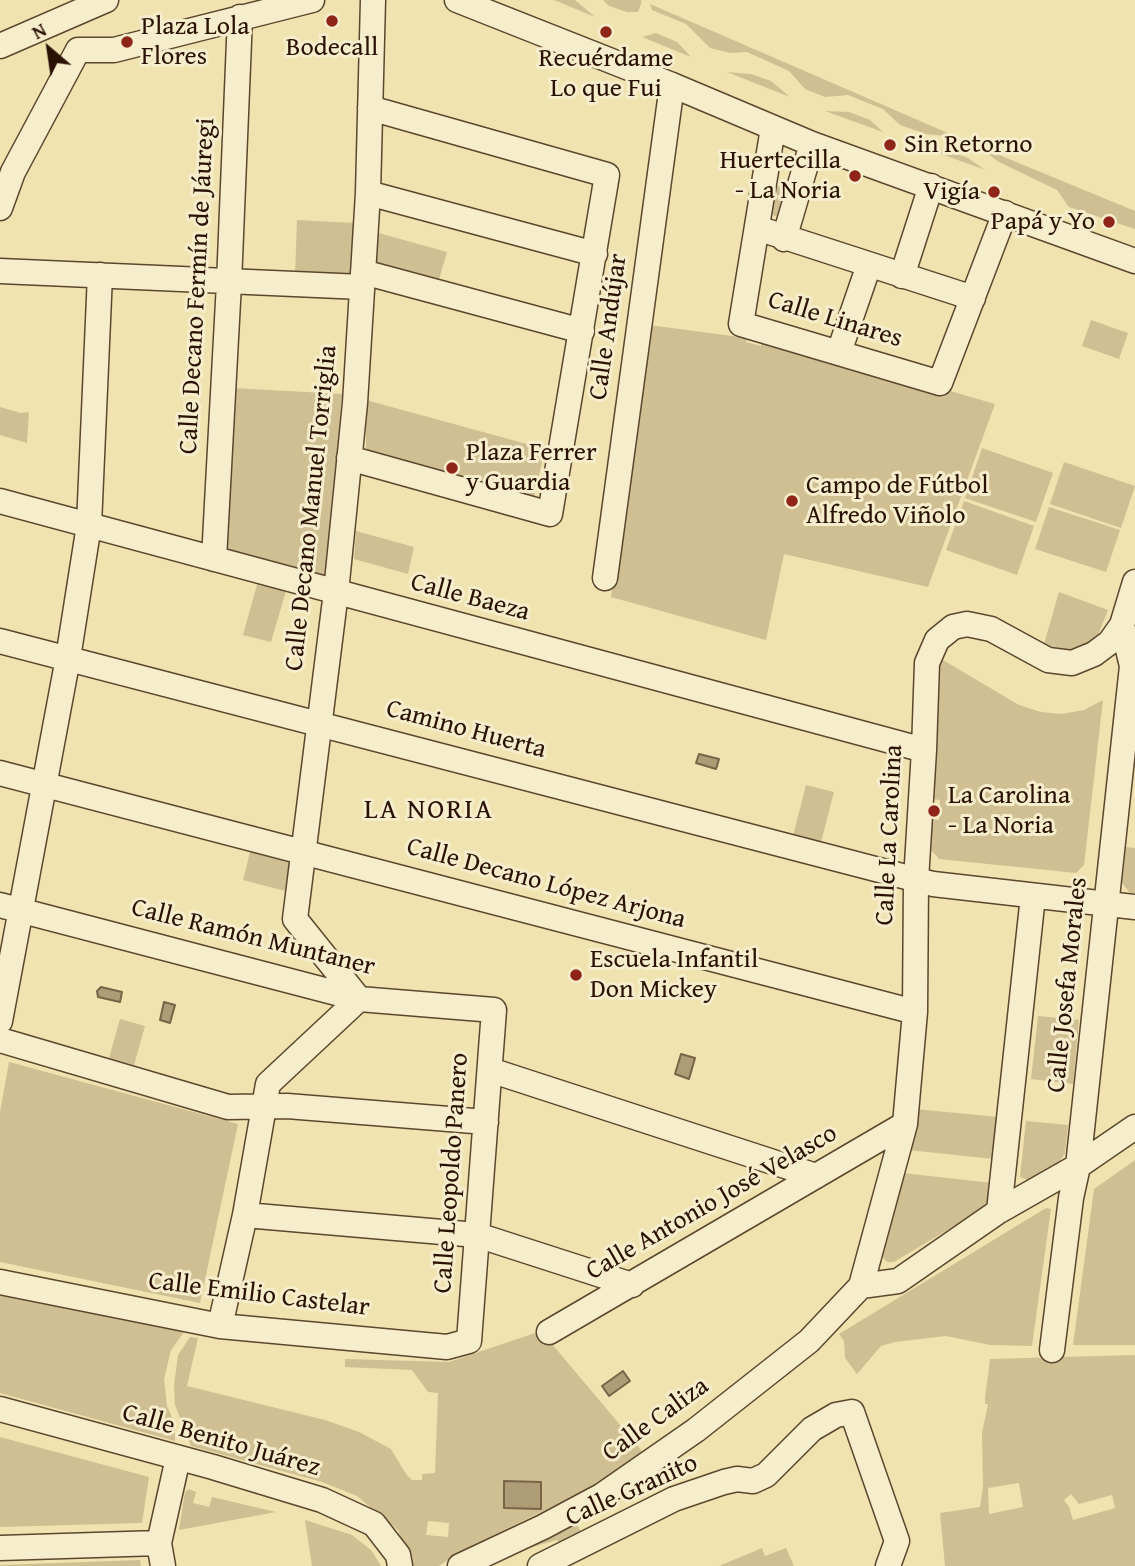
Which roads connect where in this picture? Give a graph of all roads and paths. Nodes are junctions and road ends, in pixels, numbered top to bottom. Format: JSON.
{"nodes":[{"id":1,"x":106,"y":0,"type":"edge"},
{"id":2,"x":312,"y":0,"type":"edge"},
{"id":3,"x":373,"y":0,"type":"edge"},
{"id":4,"x":457,"y":0,"type":"edge"},
{"id":5,"x":67,"y":16,"type":"junction"},
{"id":6,"x":240,"y":16,"type":"junction"},
{"id":7,"x":0,"y":46,"type":"edge"},
{"id":8,"x":78,"y":50,"type":"junction"},
{"id":9,"x":672,"y":85,"type":"junction"},
{"id":10,"x":370,"y":108,"type":"junction"},
{"id":11,"x":773,"y":128,"type":"junction"},
{"id":12,"x":813,"y":144,"type":"junction"},
{"id":13,"x":931,"y":186,"type":"junction"},
{"id":14,"x":368,"y":193,"type":"junction"},
{"id":15,"x":0,"y":208,"type":"edge"},
{"id":16,"x":1005,"y":213,"type":"junction"},
{"id":17,"x":757,"y":228,"type":"junction"},
{"id":18,"x":784,"y":239,"type":"junction"},
{"id":19,"x":595,"y":254,"type":"junction"},
{"id":20,"x":1135,"y":261,"type":"edge"},
{"id":21,"x":869,"y":265,"type":"junction"},
{"id":22,"x":0,"y":271,"type":"edge"},
{"id":23,"x":100,"y":275,"type":"junction"},
{"id":24,"x":902,"y":276,"type":"junction"},
{"id":25,"x":363,"y":280,"type":"junction"},
{"id":26,"x":229,"y":283,"type":"junction"},
{"id":27,"x":973,"y":298,"type":"junction"},
{"id":28,"x":582,"y":331,"type":"junction"},
{"id":29,"x":839,"y":352,"type":"junction"},
{"id":30,"x":349,"y":458,"type":"junction"},
{"id":31,"x":0,"y":501,"type":"edge"},
{"id":32,"x":89,"y":524,"type":"junction"},
{"id":33,"x":214,"y":559,"type":"junction"},
{"id":34,"x":605,"y":578,"type":"dead end"},
{"id":35,"x":1135,"y":582,"type":"edge"},
{"id":36,"x":337,"y":592,"type":"junction"},
{"id":37,"x":1122,"y":625,"type":"junction"},
{"id":38,"x":0,"y":641,"type":"edge"},
{"id":39,"x":68,"y":657,"type":"junction"},
{"id":40,"x":320,"y":723,"type":"junction"},
{"id":41,"x":924,"y":750,"type":"junction"},
{"id":42,"x":0,"y":773,"type":"edge"},
{"id":43,"x":43,"y":784,"type":"junction"},
{"id":44,"x":304,"y":852,"type":"junction"},
{"id":45,"x":916,"y":880,"type":"junction"},
{"id":46,"x":1032,"y":896,"type":"junction"},
{"id":47,"x":1107,"y":904,"type":"junction"},
{"id":48,"x":1135,"y":907,"type":"edge"},
{"id":49,"x":10,"y":908,"type":"edge"},
{"id":50,"x":359,"y":999,"type":"junction"},
{"id":51,"x":494,"y":1010,"type":"joint"},
{"id":52,"x":915,"y":1012,"type":"junction"},
{"id":53,"x":0,"y":1021,"type":"edge"},
{"id":54,"x":0,"y":1040,"type":"edge"},
{"id":55,"x":490,"y":1070,"type":"junction"},
{"id":56,"x":264,"y":1106,"type":"junction"},
{"id":57,"x":486,"y":1122,"type":"junction"},
{"id":58,"x":905,"y":1124,"type":"junction"},
{"id":59,"x":1135,"y":1127,"type":"edge"},
{"id":60,"x":1078,"y":1166,"type":"junction"},
{"id":61,"x":816,"y":1176,"type":"junction"},
{"id":62,"x":999,"y":1211,"type":"junction"},
{"id":63,"x":245,"y":1215,"type":"junction"},
{"id":64,"x":477,"y":1234,"type":"junction"},
{"id":65,"x":0,"y":1282,"type":"edge"},
{"id":66,"x":632,"y":1285,"type":"junction"},
{"id":67,"x":861,"y":1286,"type":"junction"},
{"id":68,"x":220,"y":1326,"type":"junction"},
{"id":69,"x":549,"y":1332,"type":"dead end"},
{"id":70,"x":469,"y":1341,"type":"joint"},
{"id":71,"x":1052,"y":1350,"type":"dead end"},
{"id":72,"x":0,"y":1409,"type":"edge"},
{"id":73,"x":178,"y":1458,"type":"junction"},
{"id":74,"x":0,"y":1548,"type":"edge"},
{"id":75,"x":161,"y":1554,"type":"edge"},
{"id":76,"x":400,"y":1566,"type":"edge"},
{"id":77,"x":460,"y":1566,"type":"edge"},
{"id":78,"x":540,"y":1566,"type":"edge"},
{"id":79,"x":888,"y":1566,"type":"edge"}],
"edges":[{"from":1,"to":5,"type":"street"},
{"from":2,"to":6,"type":"street"},
{"from":3,"to":10,"type":"street","name":"Calle Decano Manuel Torriglia"},
{"from":4,"to":9,"type":"street"},
{"from":5,"to":7,"type":"street"},
{"from":5,"to":8,"type":"street"},
{"from":6,"to":8,"type":"street"},
{"from":6,"to":26,"type":"street","name":"Calle Decano Fermín de Jáuregi"},
{"from":8,"to":15,"type":"street"},
{"from":9,"to":11,"type":"street"},
{"from":9,"to":34,"type":"street","name":"Calle Andújar"},
{"from":10,"to":14,"type":"street","name":"Calle Decano Manuel Torriglia"},
{"from":10,"to":19,"type":"street"},
{"from":11,"to":12,"type":"street"},
{"from":11,"to":17,"type":"street","name":"Calle Linares"},
{"from":12,"to":13,"type":"street"},
{"from":12,"to":18,"type":"street"},
{"from":13,"to":16,"type":"street"},
{"from":13,"to":24,"type":"street"},
{"from":14,"to":19,"type":"street"},
{"from":14,"to":25,"type":"street","name":"Calle Decano Manuel Torriglia"},
{"from":16,"to":20,"type":"street"},
{"from":16,"to":27,"type":"street"},
{"from":17,"to":18,"type":"street"},
{"from":17,"to":29,"type":"street","name":"Calle Linares"},
{"from":18,"to":21,"type":"street"},
{"from":19,"to":28,"type":"street"},
{"from":21,"to":24,"type":"street"},
{"from":21,"to":29,"type":"street"},
{"from":22,"to":23,"type":"street"},
{"from":23,"to":26,"type":"street"},
{"from":23,"to":32,"type":"street"},
{"from":24,"to":27,"type":"street"},
{"from":25,"to":26,"type":"street"},
{"from":25,"to":28,"type":"street"},
{"from":25,"to":30,"type":"street","name":"Calle Decano Manuel Torriglia"},
{"from":26,"to":33,"type":"street","name":"Calle Decano Fermín de Jáuregi"},
{"from":27,"to":29,"type":"street","name":"Calle Linares"},
{"from":28,"to":30,"type":"street"},
{"from":30,"to":36,"type":"street","name":"Calle Decano Manuel Torriglia"},
{"from":31,"to":32,"type":"street","name":"Calle Baeza"},
{"from":32,"to":33,"type":"street","name":"Calle Baeza"},
{"from":32,"to":39,"type":"street"},
{"from":33,"to":36,"type":"street","name":"Calle Baeza"},
{"from":35,"to":37,"type":"street","name":"Calle La Carolina"},
{"from":36,"to":40,"type":"street","name":"Calle Decano Manuel Torriglia"},
{"from":36,"to":41,"type":"street","name":"Calle Baeza"},
{"from":37,"to":41,"type":"street","name":"Calle La Carolina"},
{"from":37,"to":47,"type":"street","name":"Calle Josefa Morales"},
{"from":38,"to":39,"type":"street","name":"Camino Huerta"},
{"from":39,"to":40,"type":"street","name":"Camino Huerta"},
{"from":39,"to":43,"type":"street"},
{"from":40,"to":44,"type":"street","name":"Calle Decano Manuel Torriglia"},
{"from":40,"to":45,"type":"street","name":"Camino Huerta"},
{"from":41,"to":45,"type":"street","name":"Calle La Carolina"},
{"from":42,"to":43,"type":"street","name":"Calle Decano López Arjona"},
{"from":43,"to":44,"type":"street","name":"Calle Decano López Arjona"},
{"from":43,"to":49,"type":"street"},
{"from":44,"to":50,"type":"street","name":"Calle Decano Manuel Torriglia"},
{"from":44,"to":52,"type":"street","name":"Calle Decano López Arjona"},
{"from":45,"to":46,"type":"street","name":"Camino Huerta"},
{"from":45,"to":52,"type":"street","name":"Calle La Carolina"},
{"from":46,"to":47,"type":"street","name":"Camino Huerta"},
{"from":46,"to":62,"type":"street"},
{"from":47,"to":48,"type":"street","name":"Camino Huerta"},
{"from":47,"to":60,"type":"street","name":"Calle Josefa Morales"},
{"from":49,"to":50,"type":"street","name":"Calle Ramón Muntaner"},
{"from":49,"to":53,"type":"street"},
{"from":50,"to":51,"type":"street","name":"Calle Ramón Muntaner"},
{"from":50,"to":56,"type":"street"},
{"from":51,"to":55,"type":"street","name":"Calle Leopoldo Panero"},
{"from":52,"to":58,"type":"street","name":"Calle La Carolina"},
{"from":54,"to":56,"type":"street"},
{"from":55,"to":57,"type":"street","name":"Calle Leopoldo Panero"},
{"from":55,"to":61,"type":"street"},
{"from":56,"to":57,"type":"street"},
{"from":56,"to":63,"type":"street"},
{"from":57,"to":64,"type":"street","name":"Calle Leopoldo Panero"},
{"from":58,"to":61,"type":"street","name":"Calle Antonio José Velasco"},
{"from":58,"to":67,"type":"street","name":"Calle La Carolina"},
{"from":59,"to":60,"type":"street"},
{"from":60,"to":62,"type":"street"},
{"from":60,"to":71,"type":"street","name":"Calle Josefa Morales"},
{"from":61,"to":66,"type":"street","name":"Calle Antonio José Velasco"},
{"from":62,"to":67,"type":"street"},
{"from":63,"to":64,"type":"street"},
{"from":63,"to":68,"type":"street"},
{"from":64,"to":66,"type":"street"},
{"from":64,"to":70,"type":"street","name":"Calle Leopoldo Panero"},
{"from":65,"to":68,"type":"street","name":"Calle Emilio Castelar"},
{"from":66,"to":69,"type":"street","name":"Calle Antonio José Velasco"},
{"from":67,"to":77,"type":"street","name":"Calle Caliza"},
{"from":68,"to":70,"type":"street","name":"Calle Emilio Castelar"},
{"from":72,"to":73,"type":"street","name":"Calle Benito Juárez"},
{"from":73,"to":75,"type":"street"},
{"from":73,"to":76,"type":"street","name":"Calle Benito Juárez"},
{"from":74,"to":75,"type":"street"},
{"from":78,"to":79,"type":"street","name":"Calle Granito"}]}
